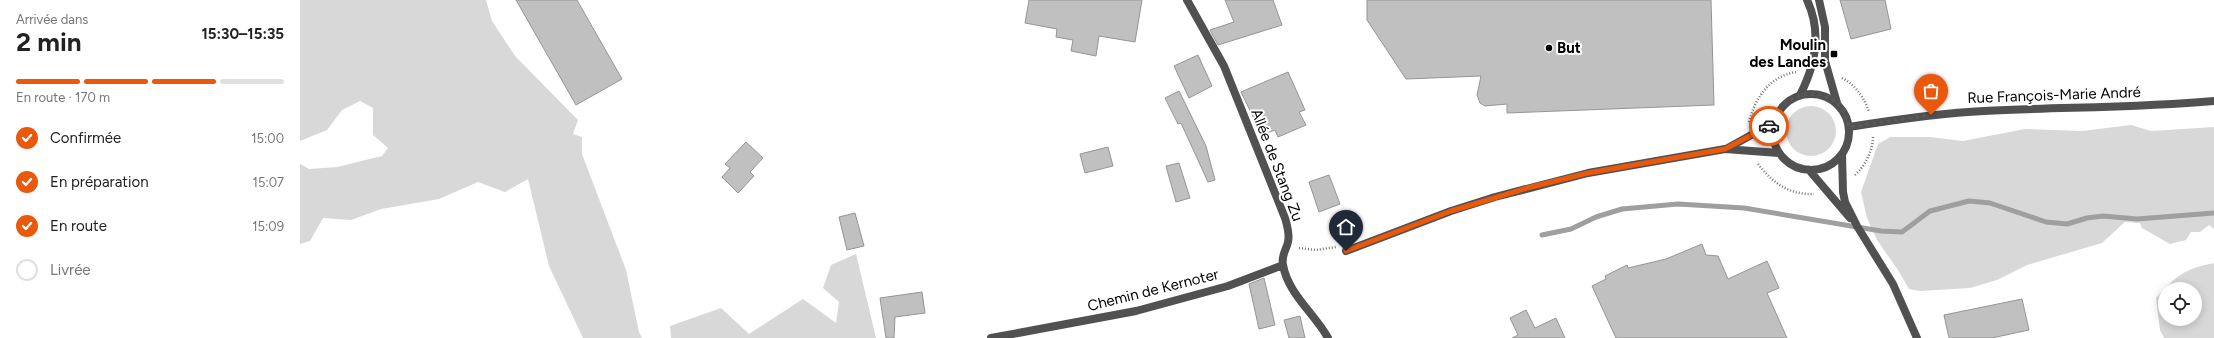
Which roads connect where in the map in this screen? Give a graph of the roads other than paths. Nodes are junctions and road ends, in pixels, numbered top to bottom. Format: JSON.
{"nodes":[{"id":1,"x":1187,"y":0,"type":"edge"},
{"id":2,"x":1806,"y":0,"type":"edge"},
{"id":3,"x":1819,"y":0,"type":"edge"},
{"id":4,"x":1800,"y":95,"type":"junction"},
{"id":5,"x":2214,"y":101,"type":"edge"},
{"id":6,"x":1837,"y":103,"type":"junction"},
{"id":7,"x":1774,"y":124,"type":"junction"},
{"id":8,"x":1849,"y":127,"type":"junction"},
{"id":9,"x":1725,"y":149,"type":"junction"},
{"id":10,"x":1779,"y":153,"type":"junction"},
{"id":11,"x":1842,"y":154,"type":"junction"},
{"id":12,"x":1808,"y":170,"type":"junction"},
{"id":13,"x":1857,"y":226,"type":"junction"},
{"id":14,"x":1346,"y":251,"type":"road end"},
{"id":15,"x":1283,"y":265,"type":"junction"},
{"id":16,"x":1029,"y":335,"type":"edge"},
{"id":17,"x":991,"y":338,"type":"edge"},
{"id":18,"x":1328,"y":338,"type":"edge"},
{"id":19,"x":1917,"y":338,"type":"edge"}],
"edges":[{"from":1,"to":15,"type":"street","name":"Allée de Stang Zu"},
{"from":2,"to":4,"type":"street"},
{"from":3,"to":6,"type":"street"},
{"from":4,"to":6,"type":"street"},
{"from":4,"to":7,"type":"street"},
{"from":5,"to":8,"type":"street","name":"Rue François-Marie André"},
{"from":6,"to":8,"type":"street"},
{"from":7,"to":9,"type":"street"},
{"from":7,"to":10,"type":"street"},
{"from":8,"to":11,"type":"street"},
{"from":9,"to":10,"type":"street"},
{"from":9,"to":14,"type":"street"},
{"from":10,"to":12,"type":"street"},
{"from":11,"to":12,"type":"street"},
{"from":11,"to":13,"type":"street"},
{"from":12,"to":13,"type":"street"},
{"from":13,"to":19,"type":"street"},
{"from":15,"to":16,"type":"street","name":"Chemin de Kernoter"},
{"from":15,"to":18,"type":"street"},
{"from":16,"to":17,"type":"street","name":"Chemin de Kernoter"}]}
